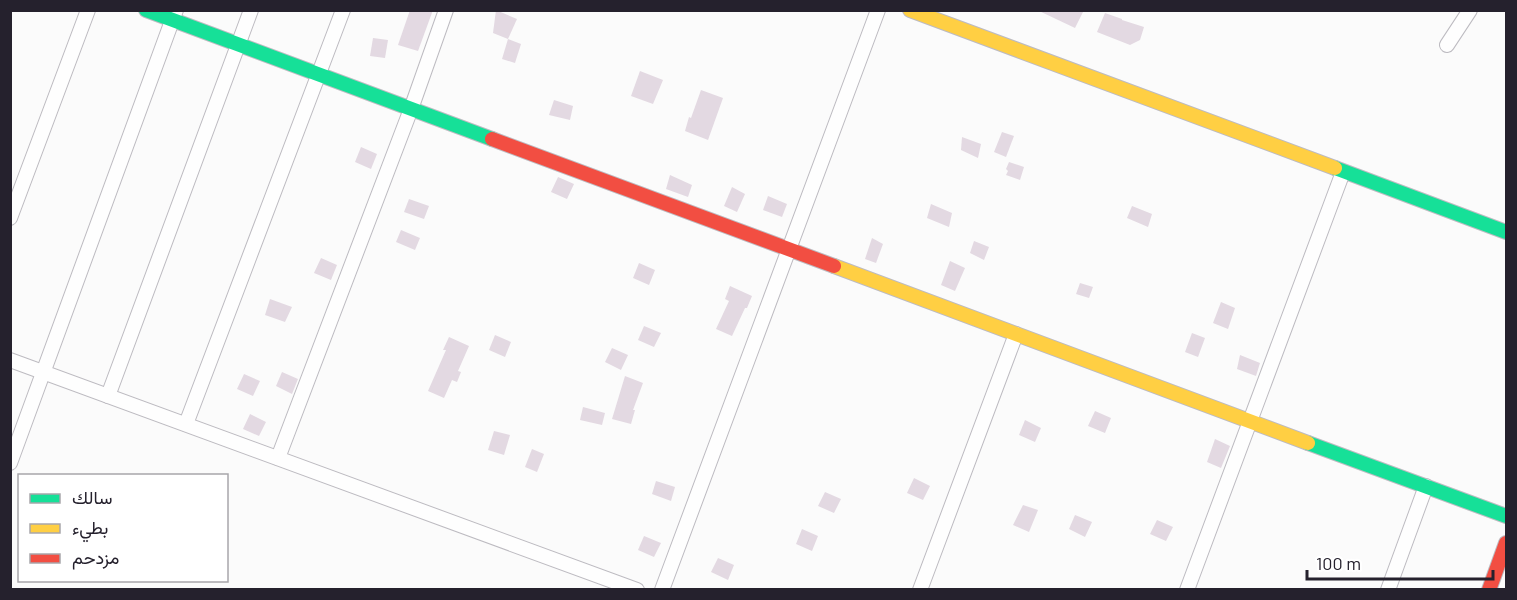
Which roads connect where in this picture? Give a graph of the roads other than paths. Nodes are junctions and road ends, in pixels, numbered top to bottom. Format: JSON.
{"nodes":[{"id":1,"x":88,"y":10,"type":"edge"},
{"id":2,"x":146,"y":10,"type":"edge"},
{"id":3,"x":251,"y":10,"type":"edge"},
{"id":4,"x":344,"y":10,"type":"edge"},
{"id":5,"x":446,"y":10,"type":"edge"},
{"id":6,"x":878,"y":10,"type":"edge"},
{"id":7,"x":910,"y":10,"type":"edge"},
{"id":8,"x":1470,"y":10,"type":"edge"},
{"id":9,"x":175,"y":15,"type":"edge"},
{"id":10,"x":238,"y":45,"type":"junction"},
{"id":11,"x":1447,"y":45,"type":"dead end"},
{"id":12,"x":319,"y":75,"type":"junction"},
{"id":13,"x":411,"y":109,"type":"junction"},
{"id":14,"x":1343,"y":172,"type":"junction"},
{"id":15,"x":10,"y":218,"type":"edge"},
{"id":16,"x":1506,"y":232,"type":"edge"},
{"id":17,"x":789,"y":249,"type":"junction"},
{"id":18,"x":1016,"y":334,"type":"junction"},
{"id":19,"x":10,"y":360,"type":"edge"},
{"id":20,"x":43,"y":372,"type":"junction"},
{"id":21,"x":108,"y":396,"type":"junction"},
{"id":22,"x":1250,"y":421,"type":"junction"},
{"id":23,"x":186,"y":424,"type":"junction"},
{"id":24,"x":278,"y":458,"type":"junction"},
{"id":25,"x":10,"y":463,"type":"edge"},
{"id":26,"x":1426,"y":486,"type":"junction"},
{"id":27,"x":1506,"y":516,"type":"edge"},
{"id":28,"x":1506,"y":543,"type":"edge"},
{"id":29,"x":637,"y":590,"type":"edge"},
{"id":30,"x":662,"y":590,"type":"edge"},
{"id":31,"x":920,"y":590,"type":"edge"},
{"id":32,"x":1187,"y":590,"type":"edge"},
{"id":33,"x":1388,"y":590,"type":"edge"},
{"id":34,"x":1489,"y":590,"type":"edge"}],
"edges":[{"from":1,"to":15,"type":"street"},
{"from":2,"to":9,"type":"street"},
{"from":3,"to":10,"type":"street"},
{"from":4,"to":12,"type":"street"},
{"from":5,"to":13,"type":"street"},
{"from":6,"to":17,"type":"street"},
{"from":7,"to":14,"type":"street"},
{"from":8,"to":11,"type":"street"},
{"from":9,"to":10,"type":"street"},
{"from":9,"to":20,"type":"street"},
{"from":10,"to":12,"type":"street"},
{"from":10,"to":21,"type":"street"},
{"from":12,"to":13,"type":"street"},
{"from":12,"to":23,"type":"street"},
{"from":13,"to":17,"type":"street"},
{"from":13,"to":24,"type":"street"},
{"from":14,"to":16,"type":"street"},
{"from":14,"to":22,"type":"street"},
{"from":17,"to":18,"type":"street"},
{"from":17,"to":30,"type":"street"},
{"from":18,"to":22,"type":"street"},
{"from":18,"to":31,"type":"street"},
{"from":19,"to":20,"type":"street"},
{"from":20,"to":21,"type":"street"},
{"from":20,"to":25,"type":"street"},
{"from":21,"to":23,"type":"street"},
{"from":22,"to":26,"type":"street"},
{"from":22,"to":32,"type":"street"},
{"from":23,"to":24,"type":"street"},
{"from":24,"to":29,"type":"street"},
{"from":26,"to":27,"type":"street"},
{"from":26,"to":33,"type":"street"},
{"from":28,"to":34,"type":"street"}]}
